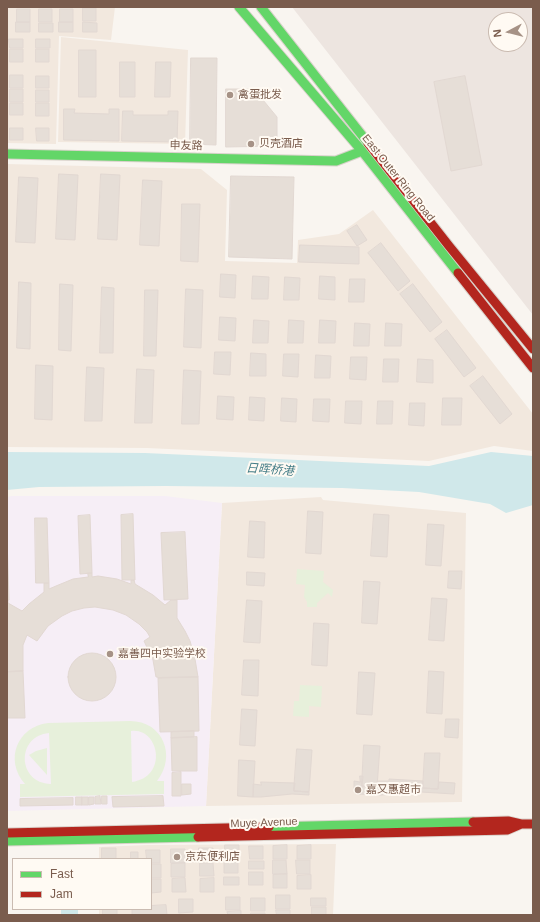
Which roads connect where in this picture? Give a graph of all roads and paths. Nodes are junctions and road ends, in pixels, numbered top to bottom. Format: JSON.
{"nodes":[{"id":1,"x":240,"y":7,"type":"edge"},
{"id":2,"x":261,"y":7,"type":"edge"},
{"id":3,"x":362,"y":151,"type":"junction"},
{"id":4,"x":7,"y":154,"type":"edge"},
{"id":5,"x":533,"y":349,"type":"edge"},
{"id":6,"x":533,"y":368,"type":"edge"},
{"id":7,"x":521,"y":824,"type":"junction"},
{"id":8,"x":533,"y":824,"type":"edge"},
{"id":9,"x":7,"y":833,"type":"edge"},
{"id":10,"x":7,"y":841,"type":"edge"}],
"edges":[{"from":1,"to":3,"type":"main road","name":"East Outer Ring Road"},
{"from":2,"to":5,"type":"main road","name":"East Outer Ring Road"},
{"from":3,"to":4,"type":"main road","name":"申友路"},
{"from":3,"to":6,"type":"main road","name":"East Outer Ring Road"},
{"from":7,"to":8,"type":"main road","name":"Muye Avenue"},
{"from":7,"to":9,"type":"main road","name":"Muye Avenue"},
{"from":7,"to":10,"type":"main road","name":"Muye Avenue"}]}
